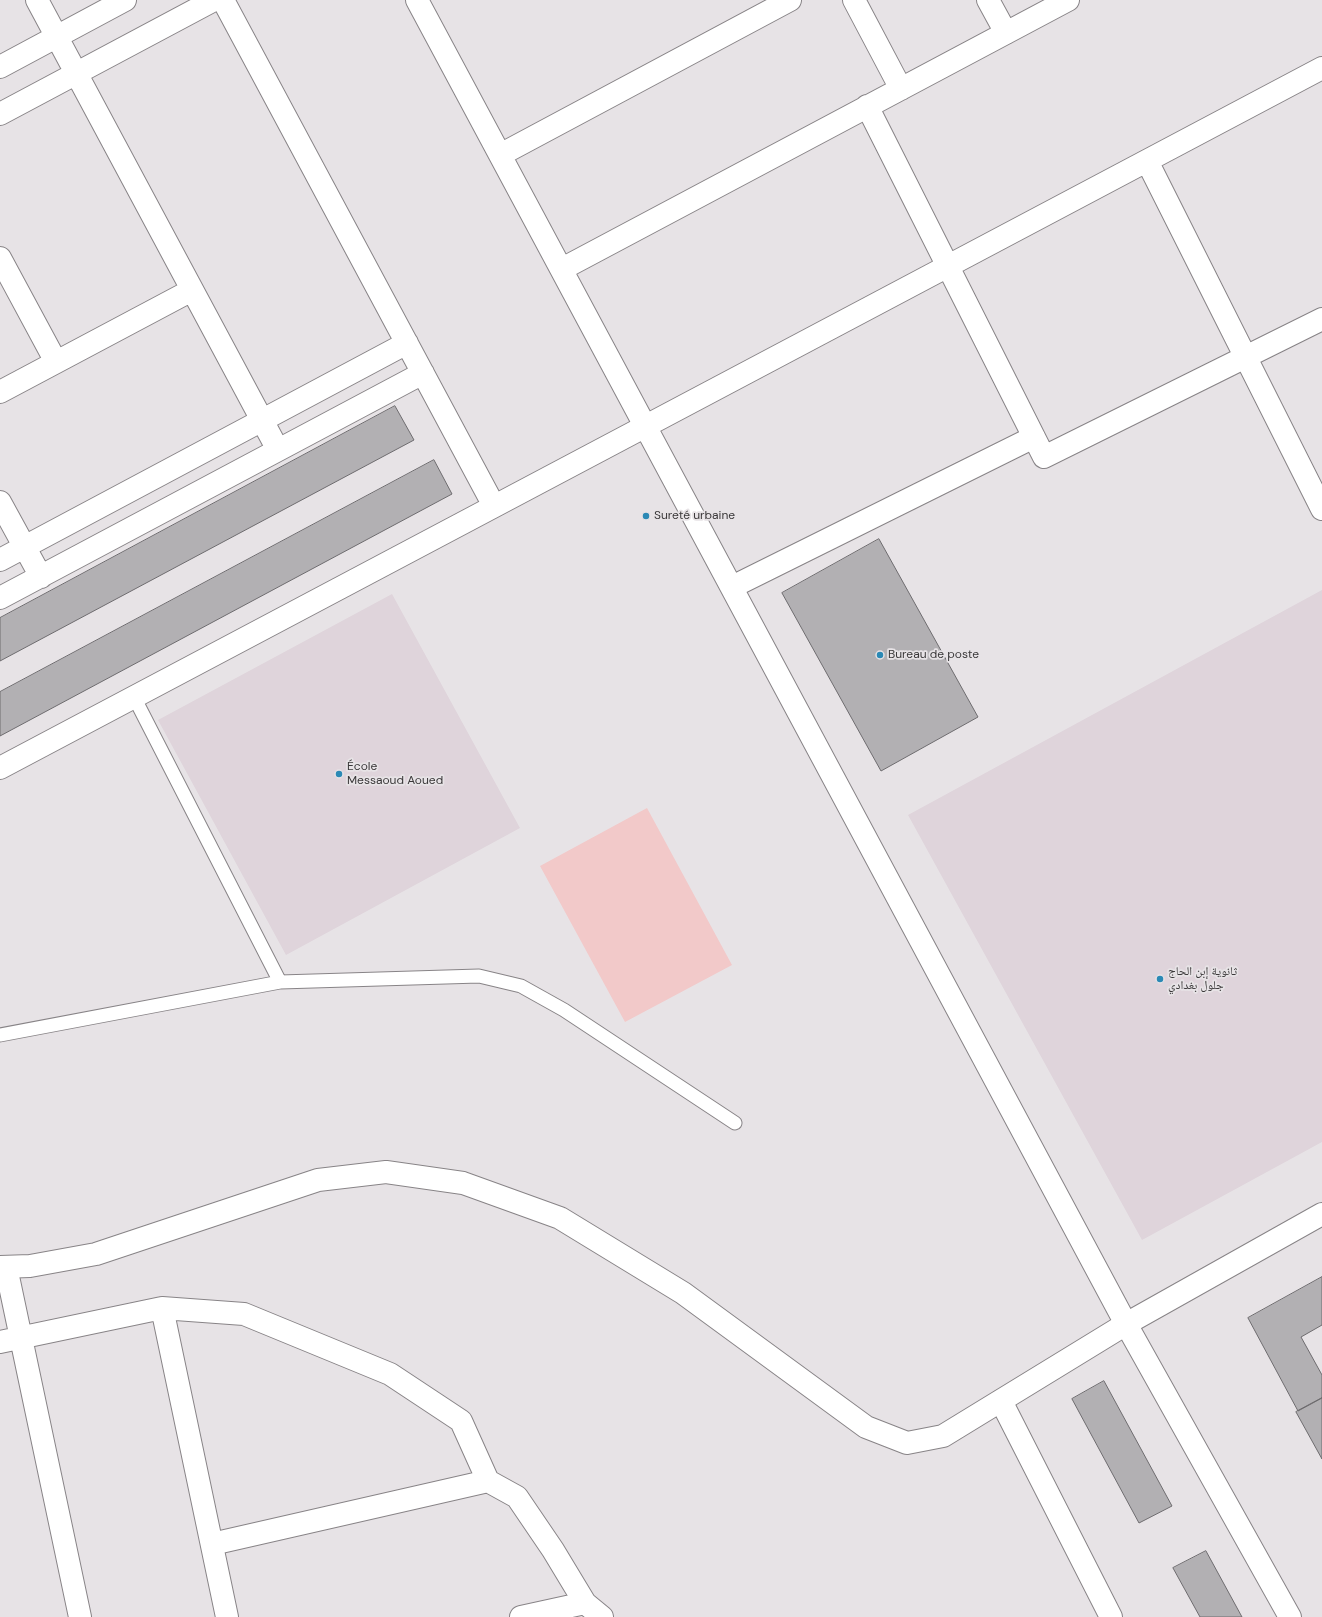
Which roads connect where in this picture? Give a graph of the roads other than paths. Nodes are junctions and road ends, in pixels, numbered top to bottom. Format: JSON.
{"nodes":[{"id":1,"x":37,"y":0,"type":"edge"},
{"id":2,"x":125,"y":0,"type":"edge"},
{"id":3,"x":214,"y":0,"type":"edge"},
{"id":4,"x":223,"y":0,"type":"edge"},
{"id":5,"x":417,"y":0,"type":"edge"},
{"id":6,"x":790,"y":0,"type":"edge"},
{"id":7,"x":854,"y":0,"type":"edge"},
{"id":8,"x":988,"y":0,"type":"edge"},
{"id":9,"x":1068,"y":0,"type":"edge"},
{"id":10,"x":1006,"y":33,"type":"junction"},
{"id":11,"x":56,"y":37,"type":"junction"},
{"id":12,"x":0,"y":67,"type":"edge"},
{"id":13,"x":1322,"y":68,"type":"edge"},
{"id":14,"x":76,"y":74,"type":"junction"},
{"id":15,"x":901,"y":89,"type":"junction"},
{"id":16,"x":868,"y":106,"type":"junction"},
{"id":17,"x":0,"y":114,"type":"edge"},
{"id":18,"x":500,"y":155,"type":"junction"},
{"id":19,"x":1147,"y":161,"type":"junction"},
{"id":20,"x":0,"y":258,"type":"edge"},
{"id":21,"x":948,"y":266,"type":"junction"},
{"id":22,"x":562,"y":269,"type":"junction"},
{"id":23,"x":192,"y":290,"type":"junction"},
{"id":24,"x":1322,"y":319,"type":"edge"},
{"id":25,"x":407,"y":343,"type":"junction"},
{"id":26,"x":1245,"y":357,"type":"junction"},
{"id":27,"x":56,"y":362,"type":"junction"},
{"id":28,"x":423,"y":373,"type":"junction"},
{"id":29,"x":0,"y":392,"type":"edge"},
{"id":30,"x":262,"y":421,"type":"junction"},
{"id":31,"x":645,"y":426,"type":"junction"},
{"id":32,"x":1034,"y":437,"type":"junction"},
{"id":33,"x":278,"y":450,"type":"junction"},
{"id":34,"x":0,"y":502,"type":"edge"},
{"id":35,"x":494,"y":506,"type":"junction"},
{"id":36,"x":1322,"y":509,"type":"edge"},
{"id":37,"x":24,"y":547,"type":"junction"},
{"id":38,"x":0,"y":560,"type":"edge"},
{"id":39,"x":41,"y":577,"type":"junction"},
{"id":40,"x":732,"y":588,"type":"junction"},
{"id":41,"x":0,"y":598,"type":"edge"},
{"id":42,"x":134,"y":697,"type":"junction"},
{"id":43,"x":0,"y":768,"type":"edge"},
{"id":44,"x":280,"y":982,"type":"junction"},
{"id":45,"x":0,"y":1035,"type":"edge"},
{"id":46,"x":735,"y":1123,"type":"dead end"},
{"id":47,"x":1322,"y":1214,"type":"edge"},
{"id":48,"x":3,"y":1267,"type":"edge"},
{"id":49,"x":162,"y":1308,"type":"junction"},
{"id":50,"x":1126,"y":1324,"type":"junction"},
{"id":51,"x":21,"y":1338,"type":"junction"},
{"id":52,"x":0,"y":1342,"type":"edge"},
{"id":53,"x":1001,"y":1401,"type":"junction"},
{"id":54,"x":488,"y":1481,"type":"junction"},
{"id":55,"x":212,"y":1544,"type":"junction"},
{"id":56,"x":586,"y":1603,"type":"junction"},
{"id":57,"x":80,"y":1617,"type":"edge"},
{"id":58,"x":227,"y":1617,"type":"edge"},
{"id":59,"x":521,"y":1617,"type":"edge"},
{"id":60,"x":602,"y":1617,"type":"edge"},
{"id":61,"x":1111,"y":1617,"type":"edge"},
{"id":62,"x":1290,"y":1617,"type":"edge"}],
"edges":[{"from":1,"to":11,"type":"street"},
{"from":2,"to":11,"type":"street"},
{"from":3,"to":14,"type":"street"},
{"from":4,"to":25,"type":"street"},
{"from":5,"to":18,"type":"street"},
{"from":6,"to":18,"type":"street"},
{"from":7,"to":15,"type":"street"},
{"from":8,"to":10,"type":"street"},
{"from":9,"to":10,"type":"street"},
{"from":10,"to":15,"type":"street"},
{"from":11,"to":12,"type":"street"},
{"from":11,"to":14,"type":"street"},
{"from":13,"to":19,"type":"street"},
{"from":14,"to":17,"type":"street"},
{"from":14,"to":23,"type":"street"},
{"from":15,"to":16,"type":"street"},
{"from":16,"to":21,"type":"street"},
{"from":16,"to":22,"type":"street"},
{"from":18,"to":22,"type":"street"},
{"from":19,"to":21,"type":"street"},
{"from":19,"to":26,"type":"street"},
{"from":20,"to":27,"type":"street"},
{"from":21,"to":31,"type":"street"},
{"from":21,"to":32,"type":"street"},
{"from":22,"to":31,"type":"street"},
{"from":23,"to":27,"type":"street"},
{"from":23,"to":30,"type":"street"},
{"from":24,"to":26,"type":"street"},
{"from":25,"to":28,"type":"street"},
{"from":25,"to":30,"type":"street"},
{"from":26,"to":32,"type":"street"},
{"from":26,"to":36,"type":"street"},
{"from":27,"to":29,"type":"street"},
{"from":28,"to":33,"type":"street"},
{"from":28,"to":35,"type":"street"},
{"from":30,"to":33,"type":"street"},
{"from":30,"to":37,"type":"street"},
{"from":31,"to":35,"type":"street"},
{"from":31,"to":40,"type":"street"},
{"from":32,"to":40,"type":"street"},
{"from":33,"to":39,"type":"street"},
{"from":34,"to":37,"type":"street"},
{"from":35,"to":42,"type":"street"},
{"from":37,"to":38,"type":"street"},
{"from":37,"to":39,"type":"street"},
{"from":39,"to":41,"type":"street"},
{"from":40,"to":50,"type":"street"},
{"from":42,"to":43,"type":"street"},
{"from":42,"to":44,"type":"lane"},
{"from":44,"to":45,"type":"lane"},
{"from":44,"to":46,"type":"lane"},
{"from":47,"to":50,"type":"street"},
{"from":48,"to":51,"type":"street"},
{"from":48,"to":53,"type":"street"},
{"from":49,"to":51,"type":"street"},
{"from":49,"to":54,"type":"street"},
{"from":49,"to":55,"type":"street"},
{"from":50,"to":53,"type":"street"},
{"from":50,"to":62,"type":"street"},
{"from":51,"to":52,"type":"street"},
{"from":51,"to":57,"type":"street"},
{"from":53,"to":61,"type":"street"},
{"from":54,"to":55,"type":"street"},
{"from":54,"to":56,"type":"street"},
{"from":55,"to":58,"type":"street"},
{"from":56,"to":59,"type":"street"},
{"from":56,"to":60,"type":"street"}]}
